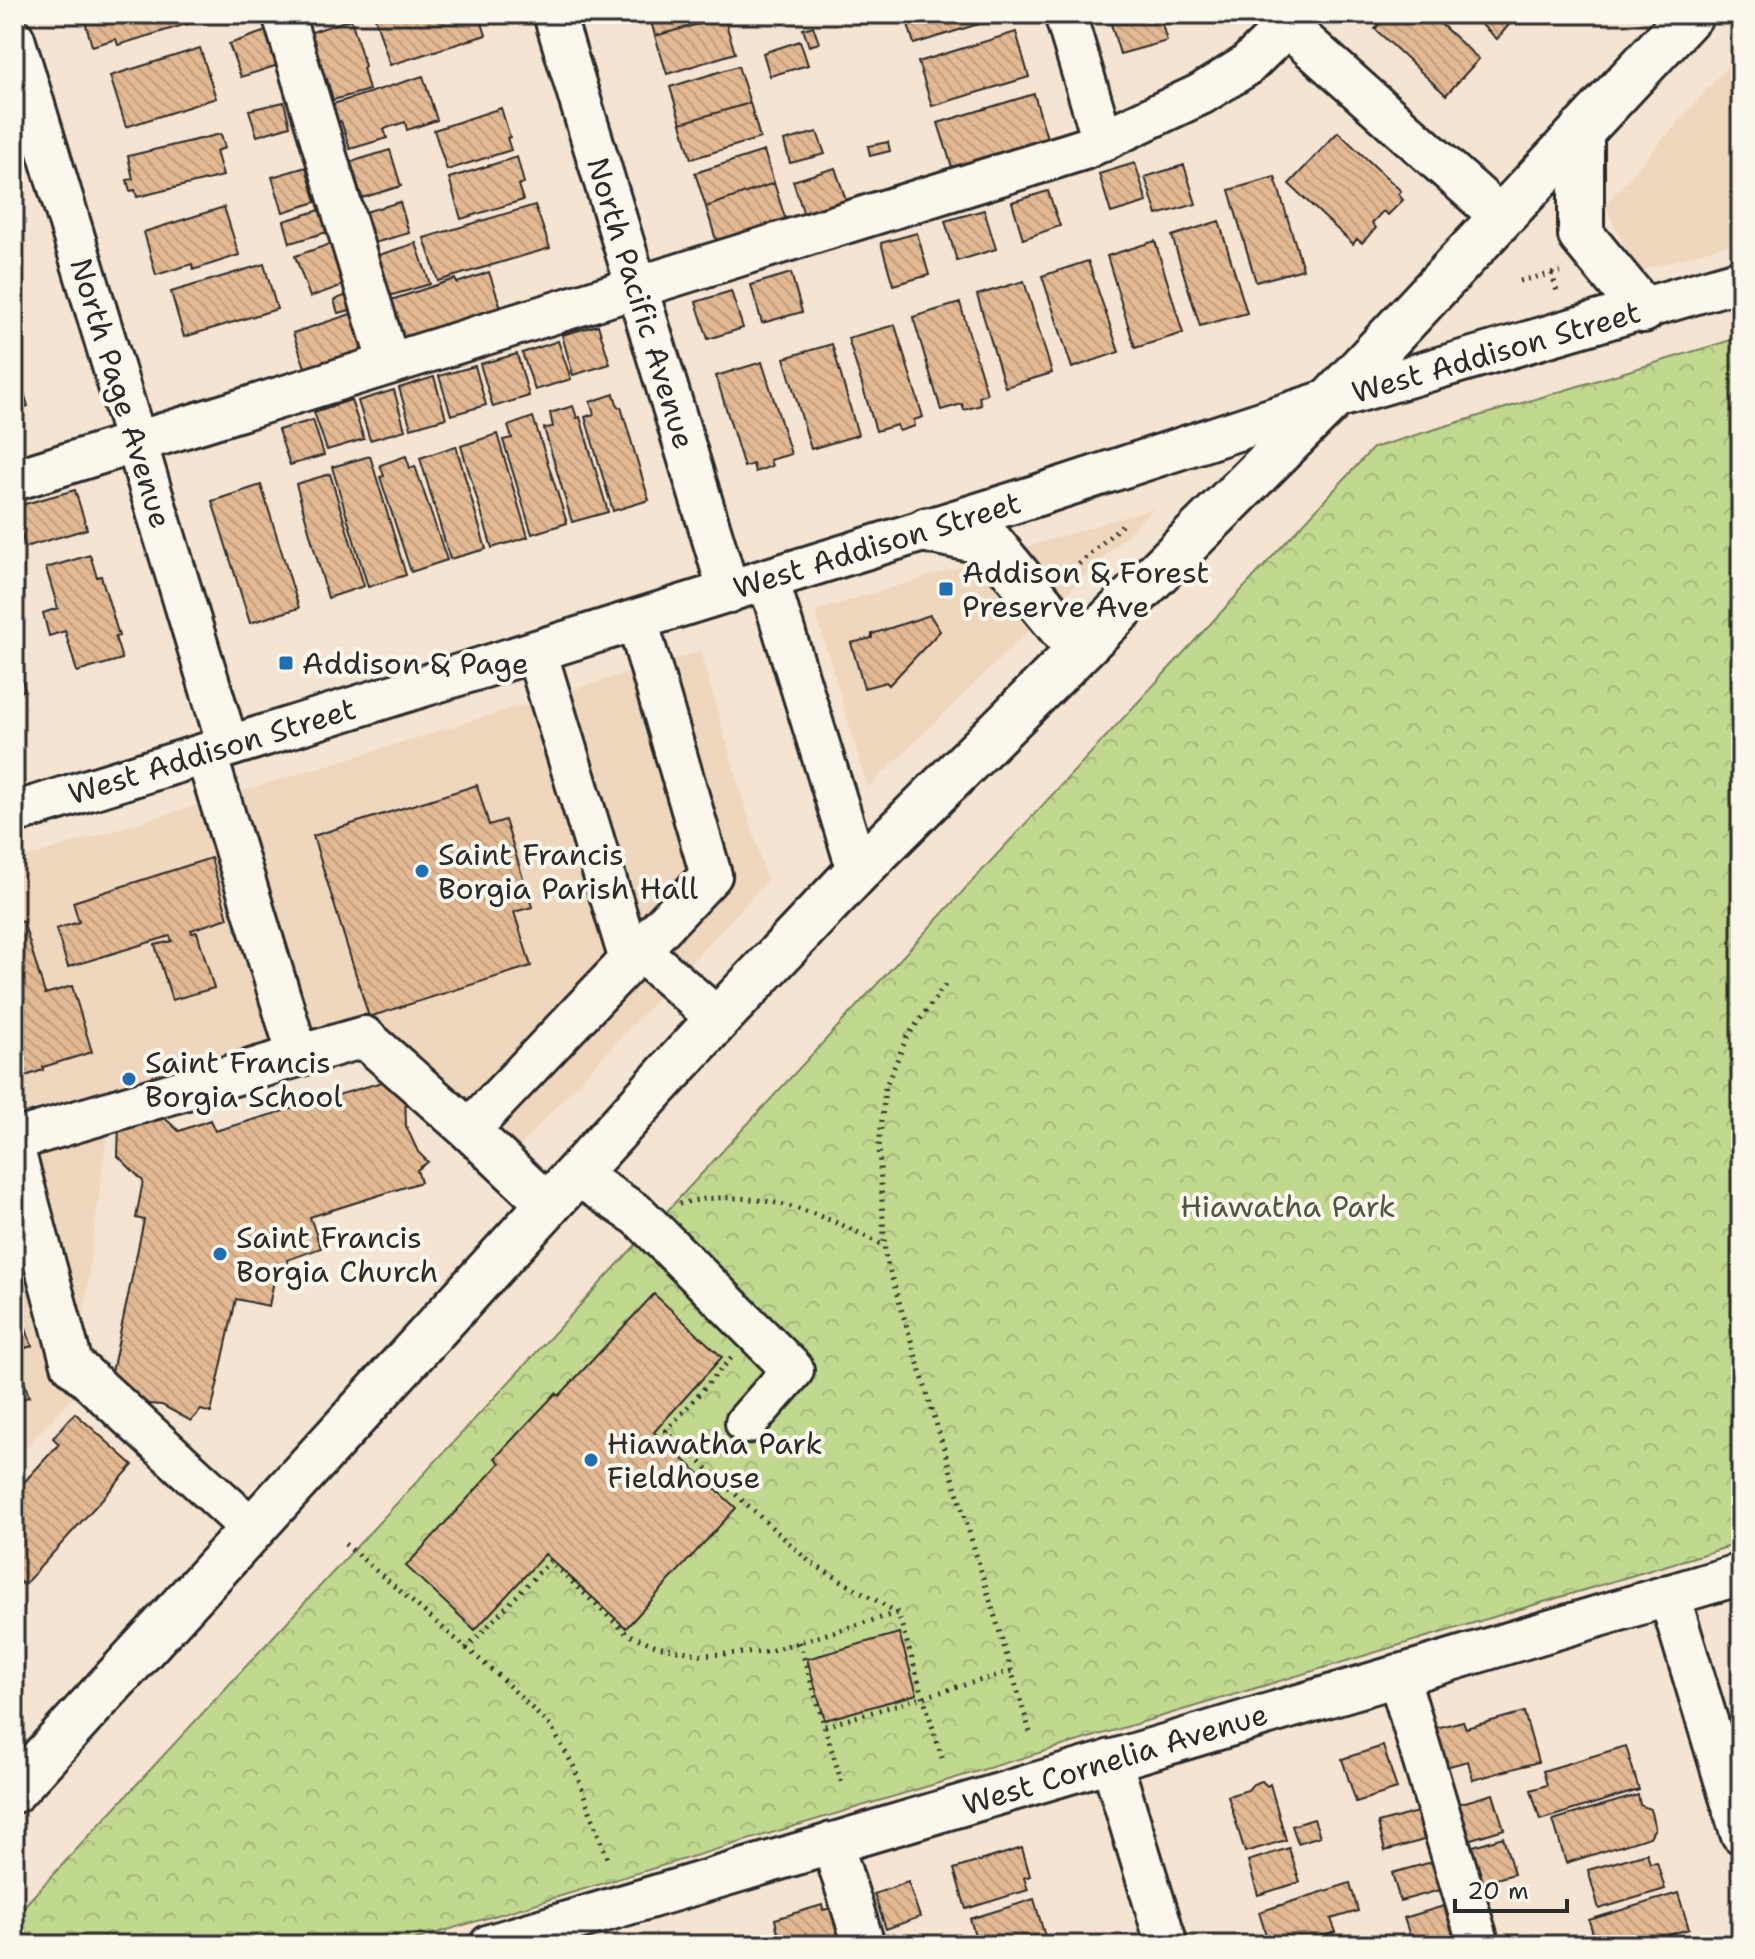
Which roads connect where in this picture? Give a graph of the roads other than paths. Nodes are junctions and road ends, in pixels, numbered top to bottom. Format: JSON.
{"nodes":[{"id":1,"x":283,"y":14,"type":"edge"},
{"id":2,"x":554,"y":14,"type":"edge"},
{"id":3,"x":1065,"y":14,"type":"edge"},
{"id":4,"x":1691,"y":14,"type":"edge"},
{"id":5,"x":1294,"y":20,"type":"edge"},
{"id":6,"x":14,"y":39,"type":"edge"},
{"id":7,"x":1581,"y":131,"type":"junction"},
{"id":8,"x":1103,"y":141,"type":"junction"},
{"id":9,"x":1500,"y":216,"type":"junction"},
{"id":10,"x":1741,"y":280,"type":"edge"},
{"id":11,"x":637,"y":287,"type":"junction"},
{"id":12,"x":1643,"y":310,"type":"junction"},
{"id":13,"x":389,"y":364,"type":"junction"},
{"id":14,"x":1332,"y":399,"type":"junction"},
{"id":15,"x":136,"y":442,"type":"junction"},
{"id":16,"x":14,"y":480,"type":"edge"},
{"id":17,"x":927,"y":530,"type":"junction"},
{"id":18,"x":768,"y":579,"type":"junction"},
{"id":19,"x":729,"y":592,"type":"junction"},
{"id":20,"x":637,"y":620,"type":"junction"},
{"id":21,"x":1079,"y":650,"type":"junction"},
{"id":22,"x":536,"y":651,"type":"junction"},
{"id":23,"x":217,"y":750,"type":"junction"},
{"id":24,"x":14,"y":813,"type":"edge"},
{"id":25,"x":858,"y":871,"type":"junction"},
{"id":26,"x":634,"y":955,"type":"junction"},
{"id":27,"x":718,"y":1019,"type":"junction"},
{"id":28,"x":298,"y":1056,"type":"junction"},
{"id":29,"x":469,"y":1130,"type":"junction"},
{"id":30,"x":14,"y":1140,"type":"edge"},
{"id":31,"x":14,"y":1150,"type":"edge"},
{"id":32,"x":562,"y":1189,"type":"junction"},
{"id":33,"x":746,"y":1423,"type":"dead end"},
{"id":34,"x":252,"y":1529,"type":"junction"},
{"id":35,"x":1741,"y":1574,"type":"edge"},
{"id":36,"x":1669,"y":1595,"type":"junction"},
{"id":37,"x":1398,"y":1675,"type":"junction"},
{"id":38,"x":1111,"y":1760,"type":"junction"},
{"id":39,"x":14,"y":1790,"type":"edge"},
{"id":40,"x":1741,"y":1833,"type":"edge"},
{"id":41,"x":832,"y":1843,"type":"junction"},
{"id":42,"x":578,"y":1933,"type":"edge"},
{"id":43,"x":490,"y":1945,"type":"edge"},
{"id":44,"x":864,"y":1945,"type":"edge"},
{"id":45,"x":1167,"y":1945,"type":"edge"},
{"id":46,"x":1479,"y":1945,"type":"edge"}],
"edges":[{"from":1,"to":13,"type":"street"},
{"from":2,"to":11,"type":"street","name":"North Pacific Avenue"},
{"from":3,"to":8,"type":"street"},
{"from":4,"to":7,"type":"main road"},
{"from":5,"to":8,"type":"street"},
{"from":5,"to":9,"type":"street"},
{"from":6,"to":15,"type":"street","name":"North Page Avenue"},
{"from":7,"to":9,"type":"main road"},
{"from":7,"to":12,"type":"main road"},
{"from":8,"to":11,"type":"street"},
{"from":9,"to":14,"type":"main road"},
{"from":10,"to":12,"type":"street","name":"West Addison Street"},
{"from":11,"to":13,"type":"street"},
{"from":11,"to":19,"type":"street","name":"North Pacific Avenue"},
{"from":12,"to":14,"type":"street","name":"West Addison Street"},
{"from":13,"to":15,"type":"street"},
{"from":14,"to":17,"type":"street","name":"West Addison Street"},
{"from":14,"to":21,"type":"main road"},
{"from":15,"to":16,"type":"street"},
{"from":15,"to":23,"type":"street","name":"North Page Avenue"},
{"from":17,"to":18,"type":"street","name":"West Addison Street"},
{"from":17,"to":21,"type":"main road"},
{"from":18,"to":19,"type":"street","name":"West Addison Street"},
{"from":18,"to":25,"type":"street"},
{"from":19,"to":20,"type":"street","name":"West Addison Street"},
{"from":20,"to":22,"type":"street","name":"West Addison Street"},
{"from":20,"to":26,"type":"street"},
{"from":21,"to":25,"type":"main road"},
{"from":22,"to":23,"type":"street","name":"West Addison Street"},
{"from":22,"to":26,"type":"street"},
{"from":23,"to":24,"type":"street","name":"West Addison Street"},
{"from":23,"to":28,"type":"street","name":"North Page Avenue"},
{"from":25,"to":27,"type":"main road"},
{"from":26,"to":27,"type":"street"},
{"from":26,"to":29,"type":"street"},
{"from":27,"to":32,"type":"main road"},
{"from":28,"to":29,"type":"street"},
{"from":28,"to":30,"type":"street"},
{"from":29,"to":32,"type":"street"},
{"from":31,"to":34,"type":"street"},
{"from":32,"to":33,"type":"street"},
{"from":32,"to":34,"type":"main road"},
{"from":34,"to":39,"type":"main road"},
{"from":35,"to":36,"type":"street","name":"West Cornelia Avenue"},
{"from":36,"to":37,"type":"street","name":"West Cornelia Avenue"},
{"from":36,"to":40,"type":"street"},
{"from":37,"to":38,"type":"street","name":"West Cornelia Avenue"},
{"from":37,"to":46,"type":"street"},
{"from":38,"to":41,"type":"street","name":"West Cornelia Avenue"},
{"from":38,"to":45,"type":"street"},
{"from":41,"to":42,"type":"street","name":"West Cornelia Avenue"},
{"from":41,"to":44,"type":"street"},
{"from":42,"to":43,"type":"street","name":"West Cornelia Avenue"}]}
